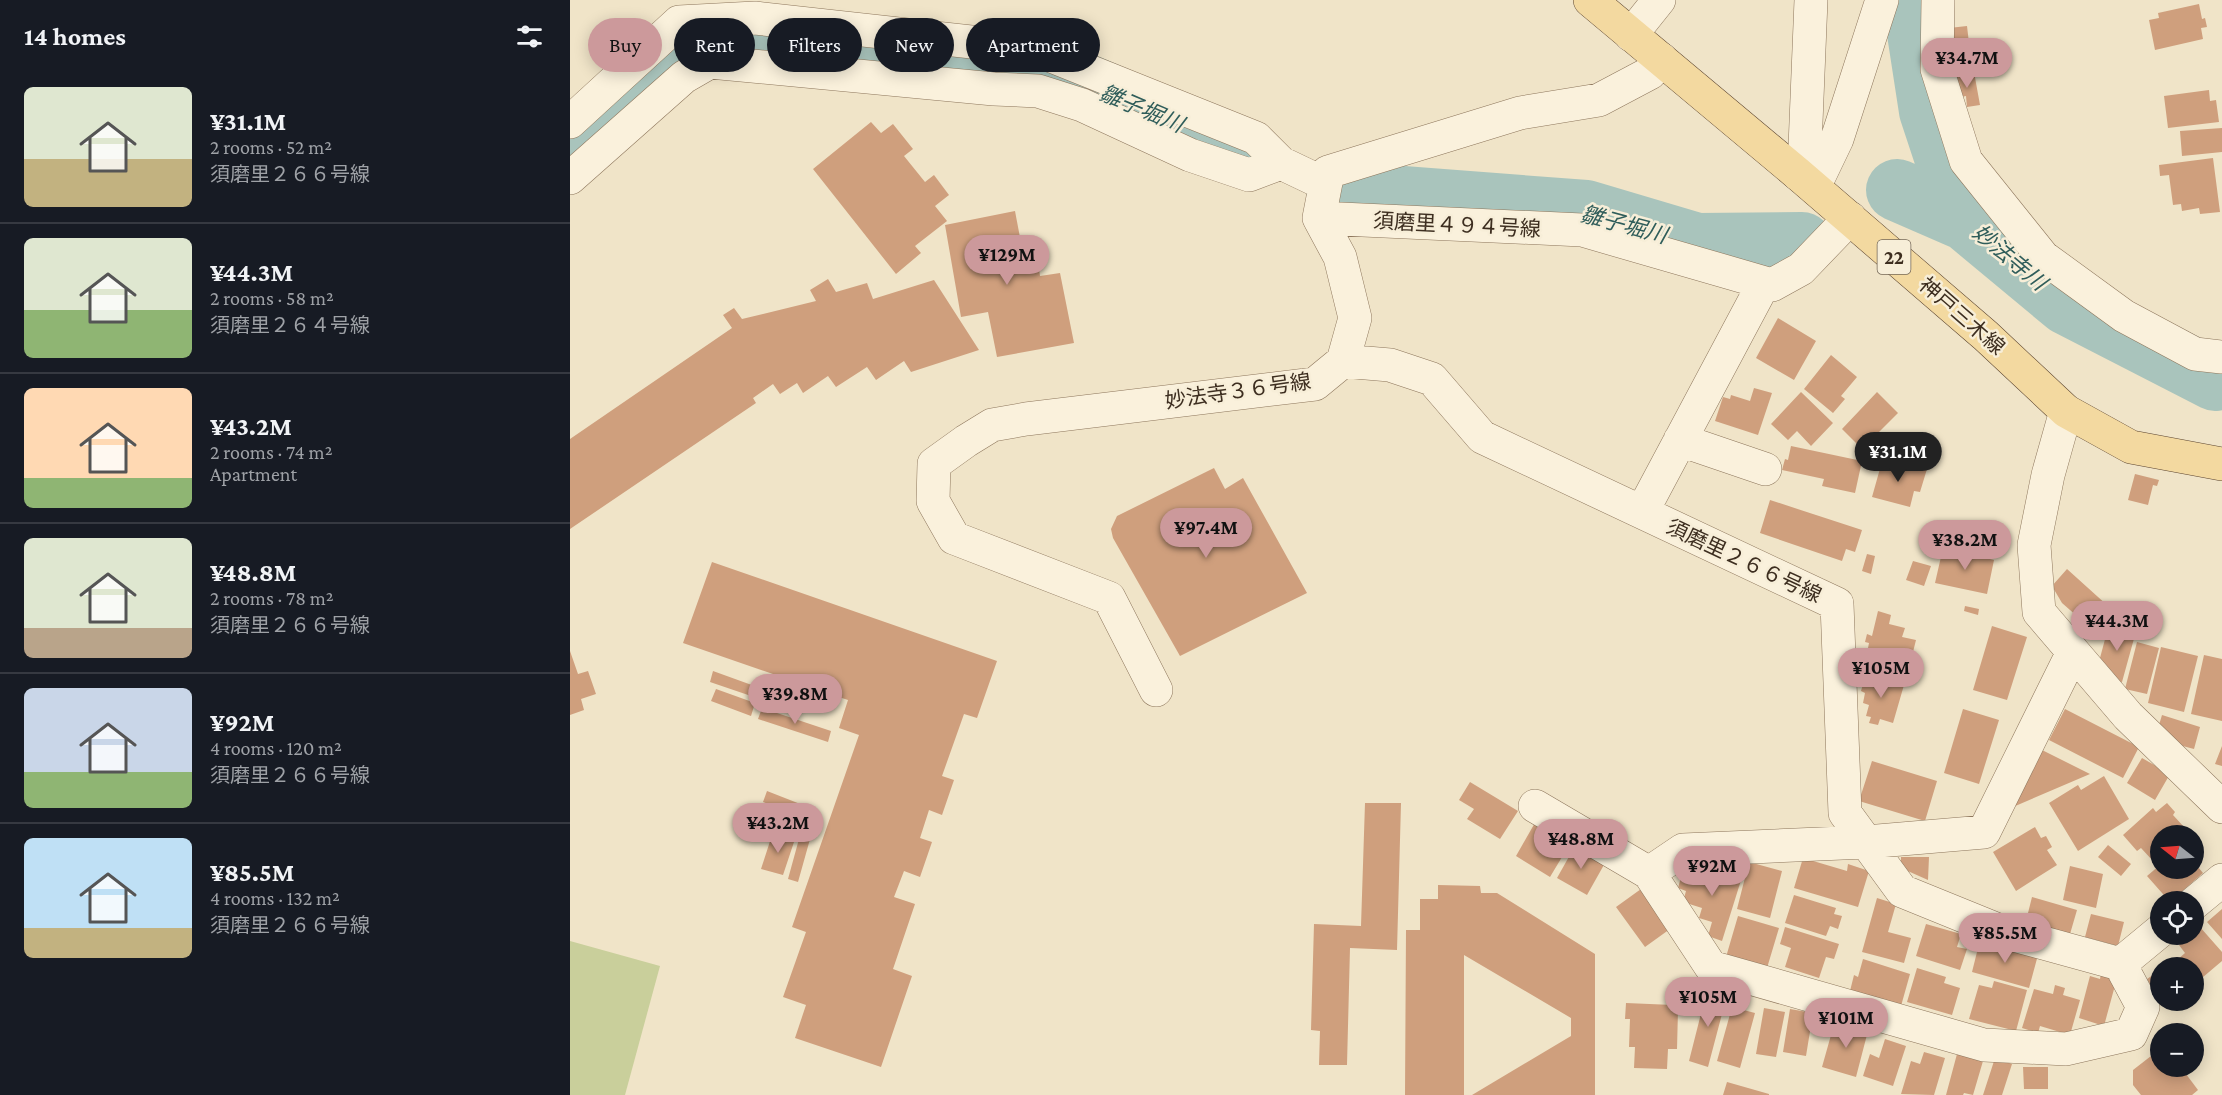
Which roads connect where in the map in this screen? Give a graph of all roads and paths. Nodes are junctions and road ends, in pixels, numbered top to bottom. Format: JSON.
{"nodes":[{"id":1,"x":1590,"y":0,"type":"edge"},
{"id":2,"x":1659,"y":0,"type":"edge"},
{"id":3,"x":1811,"y":0,"type":"edge"},
{"id":4,"x":1882,"y":0,"type":"edge"},
{"id":5,"x":1938,"y":0,"type":"edge"},
{"id":6,"x":1631,"y":35,"type":"junction"},
{"id":7,"x":1661,"y":59,"type":"junction"},
{"id":8,"x":570,"y":122,"type":"edge"},
{"id":9,"x":1281,"y":163,"type":"junction"},
{"id":10,"x":570,"y":178,"type":"edge"},
{"id":11,"x":1806,"y":181,"type":"junction"},
{"id":12,"x":1325,"y":184,"type":"junction"},
{"id":13,"x":1319,"y":218,"type":"junction"},
{"id":14,"x":1850,"y":218,"type":"junction"},
{"id":15,"x":1764,"y":283,"type":"junction"},
{"id":16,"x":2222,"y":357,"type":"edge"},
{"id":17,"x":1343,"y":360,"type":"junction"},
{"id":18,"x":2066,"y":411,"type":"junction"},
{"id":19,"x":1680,"y":440,"type":"junction"},
{"id":20,"x":2222,"y":464,"type":"edge"},
{"id":21,"x":1765,"y":469,"type":"dead end"},
{"id":22,"x":1642,"y":512,"type":"junction"},
{"id":23,"x":2073,"y":652,"type":"junction"},
{"id":24,"x":1156,"y":690,"type":"dead end"},
{"id":25,"x":1535,"y":806,"type":"dead end"},
{"id":26,"x":2222,"y":807,"type":"edge"},
{"id":27,"x":1866,"y":842,"type":"junction"},
{"id":28,"x":1649,"y":873,"type":"junction"},
{"id":29,"x":2222,"y":880,"type":"edge"},
{"id":30,"x":2204,"y":895,"type":"edge"},
{"id":31,"x":2150,"y":939,"type":"edge"},
{"id":32,"x":2120,"y":964,"type":"junction"}],
"edges":[{"from":1,"to":6,"type":"main road","name":"神戸三木線","number":"22"},
{"from":2,"to":6,"type":"street"},
{"from":3,"to":11,"type":"street"},
{"from":4,"to":11,"type":"street"},
{"from":5,"to":16,"type":"street"},
{"from":6,"to":7,"type":"main road","name":"神戸三木線","number":"22"},
{"from":7,"to":11,"type":"main road","name":"神戸三木線","number":"22"},
{"from":7,"to":12,"type":"street"},
{"from":8,"to":9,"type":"street"},
{"from":9,"to":10,"type":"street"},
{"from":9,"to":12,"type":"street"},
{"from":11,"to":14,"type":"main road","name":"神戸三木線","number":"22"},
{"from":12,"to":13,"type":"street"},
{"from":13,"to":15,"type":"street","name":"須磨里４９４号線"},
{"from":13,"to":17,"type":"street"},
{"from":14,"to":15,"type":"street"},
{"from":14,"to":18,"type":"main road","name":"神戸三木線","number":"22"},
{"from":15,"to":19,"type":"street"},
{"from":17,"to":22,"type":"street","name":"須磨里２６６号線"},
{"from":17,"to":24,"type":"street","name":"妙法寺３６号線"},
{"from":18,"to":20,"type":"main road","name":"神戸三木線","number":"22"},
{"from":18,"to":23,"type":"street"},
{"from":19,"to":21,"type":"street"},
{"from":19,"to":22,"type":"street"},
{"from":22,"to":27,"type":"street","name":"須磨里２６６号線"},
{"from":23,"to":26,"type":"street"},
{"from":23,"to":27,"type":"street"},
{"from":25,"to":28,"type":"street"},
{"from":27,"to":28,"type":"street"},
{"from":27,"to":32,"type":"street","name":"須磨里２６６号線"},
{"from":28,"to":32,"type":"street"},
{"from":29,"to":30,"type":"street"},
{"from":31,"to":32,"type":"street"}]}
